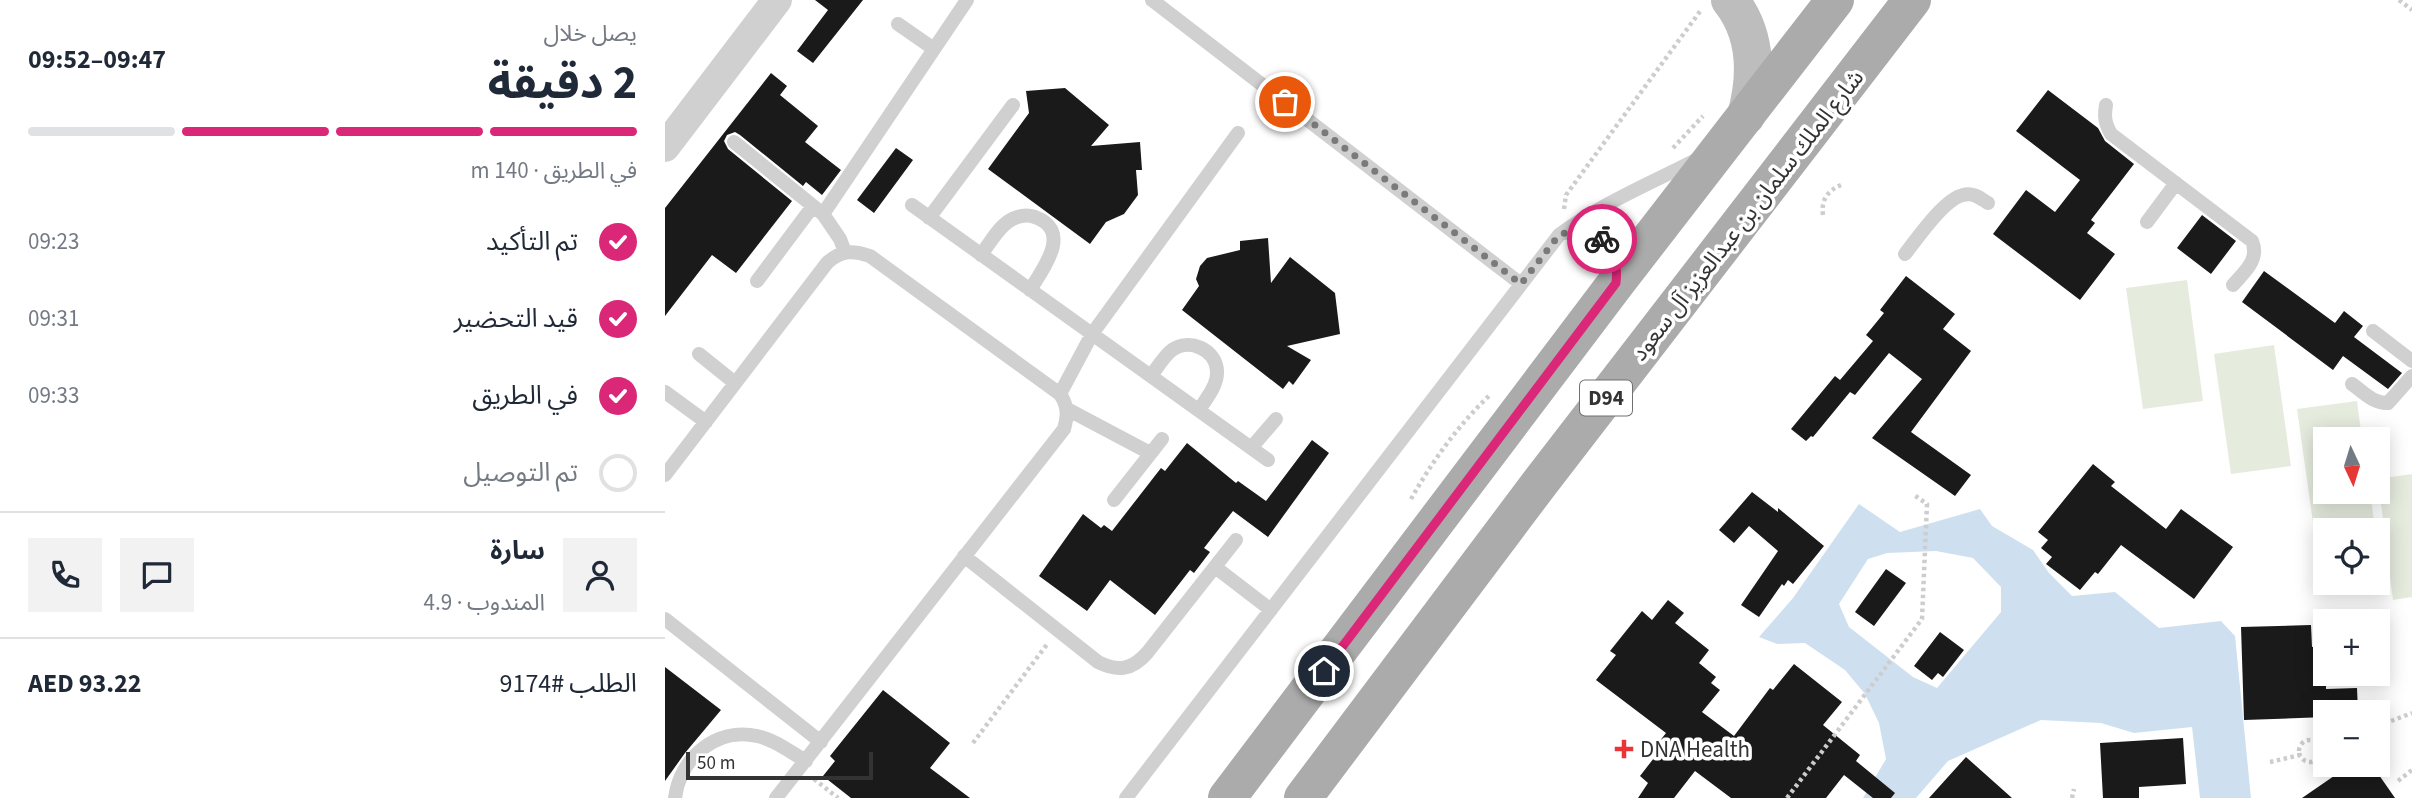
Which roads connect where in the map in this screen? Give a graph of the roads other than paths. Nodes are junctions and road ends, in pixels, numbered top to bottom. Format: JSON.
{"nodes":[{"id":1,"x":777,"y":0,"type":"edge"},
{"id":2,"x":967,"y":0,"type":"edge"},
{"id":3,"x":1152,"y":0,"type":"edge"},
{"id":4,"x":1835,"y":0,"type":"edge"},
{"id":5,"x":1912,"y":0,"type":"edge"},
{"id":6,"x":1717,"y":2,"type":"edge"},
{"id":7,"x":898,"y":24,"type":"dead end"},
{"id":8,"x":934,"y":49,"type":"junction"},
{"id":9,"x":1013,"y":105,"type":"dead end"},
{"id":10,"x":2106,"y":105,"type":"dead end"},
{"id":11,"x":1746,"y":116,"type":"junction"},
{"id":12,"x":1238,"y":133,"type":"dead end"},
{"id":13,"x":734,"y":142,"type":"dead end"},
{"id":14,"x":665,"y":147,"type":"edge"},
{"id":15,"x":1721,"y":148,"type":"junction"},
{"id":16,"x":2176,"y":183,"type":"junction"},
{"id":17,"x":1988,"y":203,"type":"dead end"},
{"id":18,"x":912,"y":205,"type":"dead end"},
{"id":19,"x":818,"y":210,"type":"junction"},
{"id":20,"x":929,"y":218,"type":"junction"},
{"id":21,"x":2147,"y":222,"type":"dead end"},
{"id":22,"x":1559,"y":235,"type":"junction"},
{"id":23,"x":845,"y":252,"type":"junction"},
{"id":24,"x":1905,"y":254,"type":"dead end"},
{"id":25,"x":981,"y":255,"type":"junction"},
{"id":26,"x":757,"y":281,"type":"dead end"},
{"id":27,"x":1616,"y":283,"type":"junction"},
{"id":28,"x":1521,"y":284,"type":"junction"},
{"id":29,"x":2233,"y":285,"type":"dead end"},
{"id":30,"x":1030,"y":290,"type":"junction"},
{"id":31,"x":2373,"y":331,"type":"dead end"},
{"id":32,"x":1092,"y":334,"type":"junction"},
{"id":33,"x":699,"y":354,"type":"dead end"},
{"id":34,"x":2412,"y":361,"type":"edge"},
{"id":35,"x":1151,"y":376,"type":"junction"},
{"id":36,"x":2412,"y":376,"type":"edge"},
{"id":37,"x":735,"y":383,"type":"junction"},
{"id":38,"x":2352,"y":384,"type":"dead end"},
{"id":39,"x":665,"y":392,"type":"edge"},
{"id":40,"x":1060,"y":394,"type":"junction"},
{"id":41,"x":1067,"y":409,"type":"junction"},
{"id":42,"x":1199,"y":410,"type":"junction"},
{"id":43,"x":1276,"y":419,"type":"dead end"},
{"id":44,"x":706,"y":422,"type":"junction"},
{"id":45,"x":1162,"y":439,"type":"dead end"},
{"id":46,"x":1251,"y":448,"type":"junction"},
{"id":47,"x":1150,"y":453,"type":"junction"},
{"id":48,"x":1268,"y":460,"type":"dead end"},
{"id":49,"x":665,"y":475,"type":"edge"},
{"id":50,"x":1114,"y":500,"type":"dead end"},
{"id":51,"x":1236,"y":540,"type":"dead end"},
{"id":52,"x":964,"y":556,"type":"junction"},
{"id":53,"x":1215,"y":567,"type":"junction"},
{"id":54,"x":1271,"y":610,"type":"junction"},
{"id":55,"x":665,"y":619,"type":"edge"},
{"id":56,"x":821,"y":742,"type":"junction"},
{"id":57,"x":803,"y":765,"type":"junction"},
{"id":58,"x":675,"y":798,"type":"edge"},
{"id":59,"x":776,"y":798,"type":"edge"},
{"id":60,"x":1126,"y":798,"type":"edge"},
{"id":61,"x":1227,"y":798,"type":"edge"},
{"id":62,"x":1303,"y":798,"type":"edge"}],
"edges":[{"from":1,"to":14,"type":"street"},
{"from":2,"to":8,"type":"lane"},
{"from":3,"to":28,"type":"lane"},
{"from":4,"to":11,"type":"main road","number":"D94"},
{"from":5,"to":62,"type":"main road","name":"شارع الملك سلمان بن عبدالعزيز آل سعود","number":"D94"},
{"from":6,"to":11,"type":"street"},
{"from":7,"to":8,"type":"lane"},
{"from":8,"to":19,"type":"lane"},
{"from":9,"to":20,"type":"lane"},
{"from":10,"to":16,"type":"lane"},
{"from":11,"to":15,"type":"main road","number":"D94"},
{"from":12,"to":32,"type":"lane"},
{"from":13,"to":19,"type":"lane"},
{"from":15,"to":22,"type":"lane"},
{"from":15,"to":27,"type":"main road","number":"D94"},
{"from":16,"to":21,"type":"lane"},
{"from":16,"to":29,"type":"lane"},
{"from":17,"to":24,"type":"lane"},
{"from":18,"to":20,"type":"lane"},
{"from":19,"to":23,"type":"lane"},
{"from":19,"to":26,"type":"lane"},
{"from":20,"to":25,"type":"lane"},
{"from":22,"to":27,"type":"lane"},
{"from":22,"to":28,"type":"lane"},
{"from":23,"to":37,"type":"lane"},
{"from":23,"to":40,"type":"lane"},
{"from":25,"to":30,"type":"lane"},
{"from":25,"to":30,"type":"lane"},
{"from":27,"to":61,"type":"main road","number":"D94"},
{"from":28,"to":54,"type":"lane"},
{"from":30,"to":32,"type":"lane"},
{"from":31,"to":34,"type":"lane"},
{"from":32,"to":35,"type":"lane"},
{"from":32,"to":40,"type":"lane"},
{"from":33,"to":37,"type":"lane"},
{"from":35,"to":42,"type":"lane"},
{"from":35,"to":42,"type":"lane"},
{"from":36,"to":38,"type":"lane"},
{"from":37,"to":44,"type":"lane"},
{"from":39,"to":44,"type":"lane"},
{"from":40,"to":41,"type":"lane"},
{"from":41,"to":47,"type":"lane"},
{"from":41,"to":52,"type":"lane"},
{"from":42,"to":46,"type":"lane"},
{"from":43,"to":46,"type":"lane"},
{"from":44,"to":49,"type":"lane"},
{"from":45,"to":47,"type":"lane"},
{"from":46,"to":48,"type":"lane"},
{"from":47,"to":50,"type":"lane"},
{"from":51,"to":53,"type":"lane"},
{"from":52,"to":53,"type":"lane"},
{"from":52,"to":56,"type":"lane"},
{"from":53,"to":54,"type":"lane"},
{"from":54,"to":60,"type":"lane"},
{"from":55,"to":56,"type":"lane"},
{"from":56,"to":57,"type":"lane"},
{"from":57,"to":58,"type":"lane"},
{"from":57,"to":59,"type":"lane"}]}
